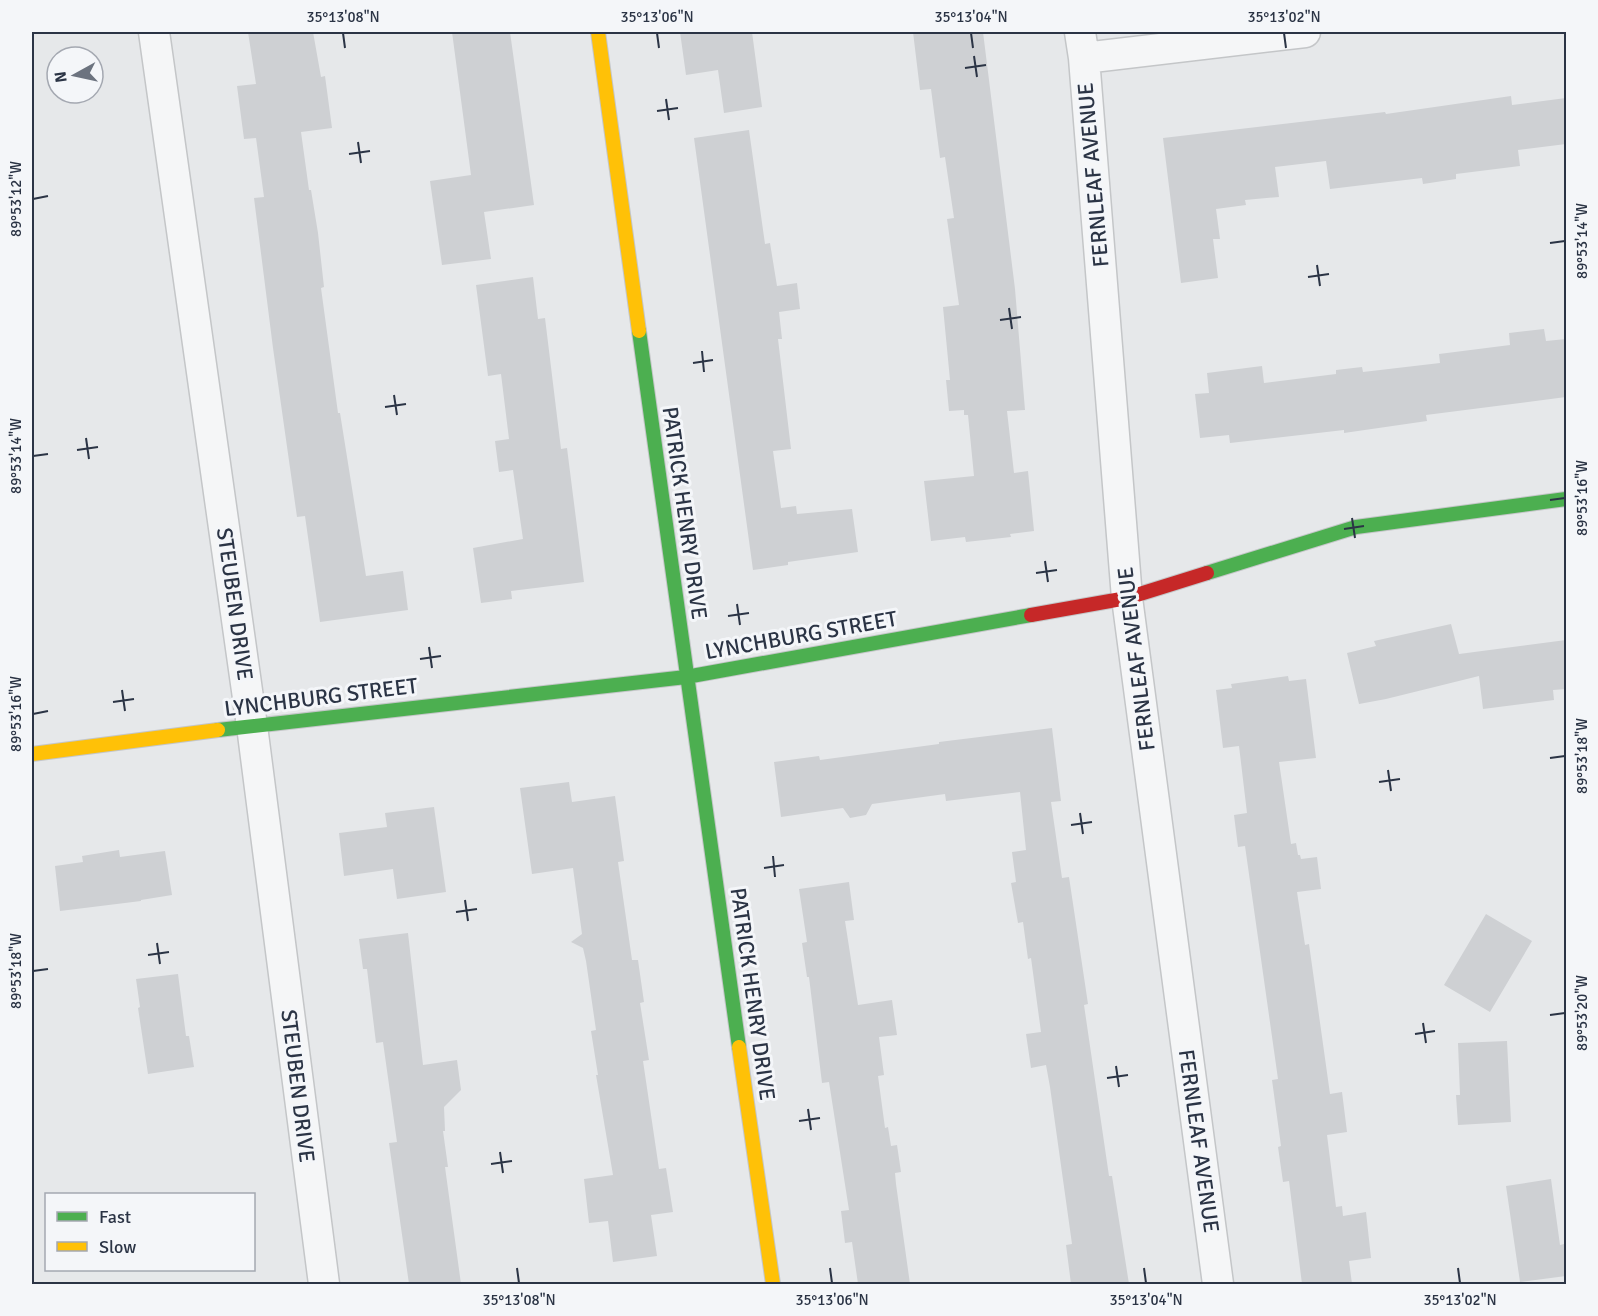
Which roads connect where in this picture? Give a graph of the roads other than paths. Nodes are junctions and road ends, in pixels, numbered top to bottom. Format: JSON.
{"nodes":[{"id":1,"x":154,"y":32,"type":"edge"},
{"id":2,"x":598,"y":32,"type":"edge"},
{"id":3,"x":1305,"y":32,"type":"edge"},
{"id":4,"x":1082,"y":45,"type":"edge"},
{"id":5,"x":1566,"y":499,"type":"edge"},
{"id":6,"x":1127,"y":598,"type":"junction"},
{"id":7,"x":686,"y":678,"type":"junction"},
{"id":8,"x":252,"y":726,"type":"junction"},
{"id":9,"x":32,"y":754,"type":"edge"},
{"id":10,"x":324,"y":1284,"type":"edge"},
{"id":11,"x":773,"y":1284,"type":"edge"},
{"id":12,"x":1218,"y":1284,"type":"edge"}],
"edges":[{"from":1,"to":8,"type":"street","name":"STEUBEN DRIVE"},
{"from":2,"to":7,"type":"street","name":"PATRICK HENRY DRIVE"},
{"from":3,"to":4,"type":"street"},
{"from":4,"to":6,"type":"street","name":"FERNLEAF AVENUE"},
{"from":5,"to":6,"type":"street","name":"LYNCHBURG STREET"},
{"from":6,"to":7,"type":"street","name":"LYNCHBURG STREET"},
{"from":6,"to":12,"type":"street","name":"FERNLEAF AVENUE"},
{"from":7,"to":8,"type":"street","name":"LYNCHBURG STREET"},
{"from":7,"to":11,"type":"street","name":"PATRICK HENRY DRIVE"},
{"from":8,"to":9,"type":"street","name":"LYNCHBURG STREET"},
{"from":8,"to":10,"type":"street","name":"STEUBEN DRIVE"}]}
